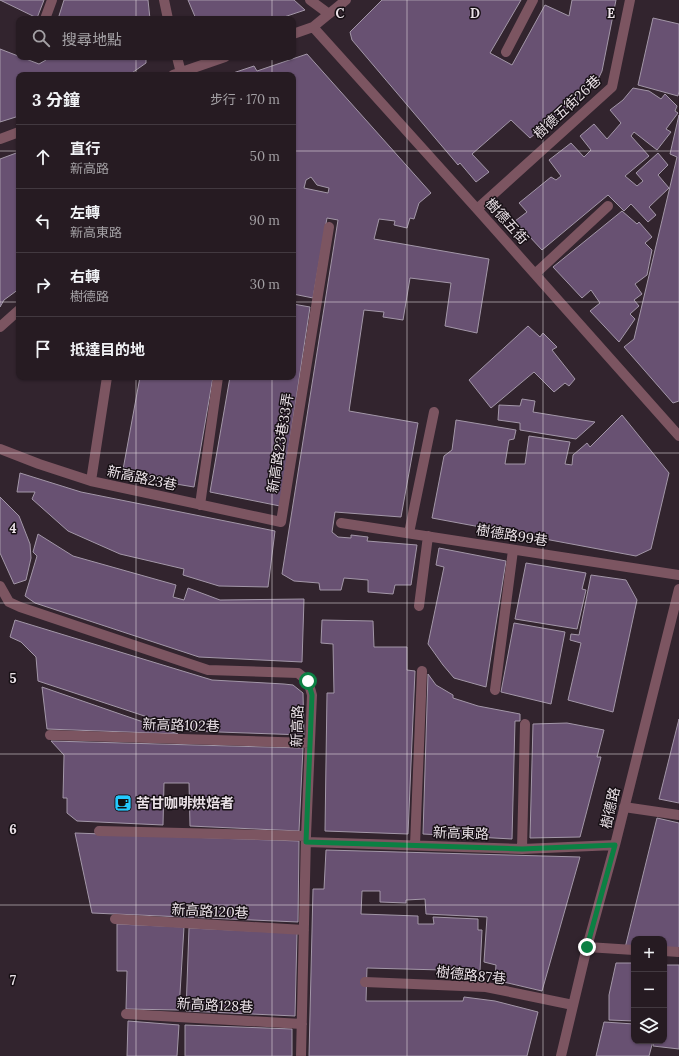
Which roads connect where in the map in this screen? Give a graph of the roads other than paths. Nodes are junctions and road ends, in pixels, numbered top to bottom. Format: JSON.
{"nodes":[{"id":1,"x":52,"y":0,"type":"edge"},
{"id":2,"x":164,"y":0,"type":"edge"},
{"id":3,"x":310,"y":0,"type":"edge"},
{"id":4,"x":346,"y":0,"type":"edge"},
{"id":5,"x":534,"y":0,"type":"edge"},
{"id":6,"x":630,"y":0,"type":"edge"},
{"id":7,"x":329,"y":14,"type":"junction"},
{"id":8,"x":46,"y":16,"type":"edge"},
{"id":9,"x":167,"y":16,"type":"edge"},
{"id":10,"x":313,"y":27,"type":"junction"},
{"id":11,"x":296,"y":33,"type":"edge"},
{"id":12,"x":506,"y":52,"type":"dead end"},
{"id":13,"x":177,"y":60,"type":"edge"},
{"id":14,"x":219,"y":60,"type":"edge"},
{"id":15,"x":201,"y":70,"type":"edge"},
{"id":16,"x":177,"y":72,"type":"edge"},
{"id":17,"x":189,"y":72,"type":"edge"},
{"id":18,"x":16,"y":133,"type":"edge"},
{"id":19,"x":0,"y":140,"type":"edge"},
{"id":20,"x":608,"y":206,"type":"dead end"},
{"id":21,"x":477,"y":209,"type":"junction"},
{"id":22,"x":329,"y":227,"type":"dead end"},
{"id":23,"x":535,"y":274,"type":"junction"},
{"id":24,"x":16,"y":313,"type":"edge"},
{"id":25,"x":0,"y":327,"type":"edge"},
{"id":26,"x":107,"y":380,"type":"edge"},
{"id":27,"x":218,"y":380,"type":"edge"},
{"id":28,"x":434,"y":412,"type":"dead end"},
{"id":29,"x":679,"y":436,"type":"edge"},
{"id":30,"x":0,"y":448,"type":"edge"},
{"id":31,"x":91,"y":481,"type":"junction"},
{"id":32,"x":200,"y":504,"type":"junction"},
{"id":33,"x":281,"y":522,"type":"joint"},
{"id":34,"x":341,"y":523,"type":"dead end"},
{"id":35,"x":409,"y":533,"type":"junction"},
{"id":36,"x":428,"y":536,"type":"junction"},
{"id":37,"x":513,"y":550,"type":"junction"},
{"id":38,"x":679,"y":575,"type":"edge"},
{"id":39,"x":0,"y":586,"type":"edge"},
{"id":40,"x":679,"y":589,"type":"edge"},
{"id":41,"x":419,"y":606,"type":"dead end"},
{"id":42,"x":422,"y":671,"type":"dead end"},
{"id":43,"x":495,"y":690,"type":"dead end"},
{"id":44,"x":525,"y":724,"type":"dead end"},
{"id":45,"x":50,"y":736,"type":"dead end"},
{"id":46,"x":310,"y":743,"type":"junction"},
{"id":47,"x":624,"y":807,"type":"junction"},
{"id":48,"x":679,"y":815,"type":"edge"},
{"id":49,"x":99,"y":831,"type":"dead end"},
{"id":50,"x":306,"y":839,"type":"junction"},
{"id":51,"x":415,"y":845,"type":"junction"},
{"id":52,"x":615,"y":845,"type":"junction"},
{"id":53,"x":522,"y":849,"type":"junction"},
{"id":54,"x":115,"y":920,"type":"dead end"},
{"id":55,"x":304,"y":930,"type":"junction"},
{"id":56,"x":587,"y":947,"type":"junction"},
{"id":57,"x":631,"y":950,"type":"edge"},
{"id":58,"x":667,"y":951,"type":"edge"},
{"id":59,"x":679,"y":952,"type":"edge"},
{"id":60,"x":365,"y":982,"type":"dead end"},
{"id":61,"x":573,"y":1005,"type":"junction"},
{"id":62,"x":126,"y":1014,"type":"dead end"},
{"id":63,"x":302,"y":1024,"type":"junction"},
{"id":64,"x":300,"y":1056,"type":"edge"},
{"id":65,"x":561,"y":1056,"type":"edge"}],
"edges":[{"from":1,"to":8,"type":"street"},
{"from":2,"to":9,"type":"street"},
{"from":3,"to":7,"type":"street"},
{"from":4,"to":7,"type":"street"},
{"from":5,"to":12,"type":"street"},
{"from":6,"to":21,"type":"street","name":"樹德五街26巷"},
{"from":7,"to":10,"type":"street"},
{"from":10,"to":11,"type":"street"},
{"from":10,"to":21,"type":"street","name":"樹德五街"},
{"from":13,"to":16,"type":"street"},
{"from":14,"to":15,"type":"street"},
{"from":15,"to":17,"type":"street"},
{"from":18,"to":19,"type":"street"},
{"from":20,"to":23,"type":"street"},
{"from":21,"to":23,"type":"street","name":"樹德五街"},
{"from":22,"to":33,"type":"street","name":"新高路23巷33弄"},
{"from":23,"to":29,"type":"street","name":"樹德五街"},
{"from":24,"to":25,"type":"street"},
{"from":26,"to":31,"type":"street"},
{"from":27,"to":32,"type":"street"},
{"from":28,"to":35,"type":"street"},
{"from":30,"to":31,"type":"street","name":"新高路23巷"},
{"from":31,"to":32,"type":"street","name":"新高路23巷"},
{"from":32,"to":33,"type":"street","name":"新高路23巷"},
{"from":34,"to":35,"type":"street","name":"樹德路99巷"},
{"from":35,"to":36,"type":"street","name":"樹德路99巷"},
{"from":36,"to":37,"type":"street","name":"樹德路99巷"},
{"from":36,"to":41,"type":"street"},
{"from":37,"to":38,"type":"street","name":"樹德路99巷"},
{"from":37,"to":43,"type":"street"},
{"from":39,"to":46,"type":"street","name":"新高路"},
{"from":40,"to":47,"type":"street","name":"樹德路"},
{"from":42,"to":51,"type":"street"},
{"from":44,"to":53,"type":"street"},
{"from":45,"to":46,"type":"street","name":"新高路102巷"},
{"from":46,"to":50,"type":"street","name":"新高路"},
{"from":47,"to":48,"type":"street"},
{"from":47,"to":52,"type":"street","name":"樹德路"},
{"from":49,"to":50,"type":"street","name":"新高東路"},
{"from":50,"to":51,"type":"street","name":"新高東路"},
{"from":50,"to":55,"type":"street","name":"新高路"},
{"from":51,"to":53,"type":"street","name":"新高東路"},
{"from":52,"to":53,"type":"street","name":"新高東路"},
{"from":52,"to":56,"type":"street","name":"樹德路"},
{"from":54,"to":55,"type":"street","name":"新高路120巷"},
{"from":55,"to":63,"type":"street","name":"新高路"},
{"from":56,"to":57,"type":"street"},
{"from":56,"to":61,"type":"street","name":"樹德路"},
{"from":58,"to":59,"type":"street"},
{"from":60,"to":61,"type":"street","name":"樹德路87巷"},
{"from":61,"to":65,"type":"street","name":"樹德路"},
{"from":62,"to":63,"type":"street","name":"新高路128巷"},
{"from":63,"to":64,"type":"street","name":"新高路"}]}
